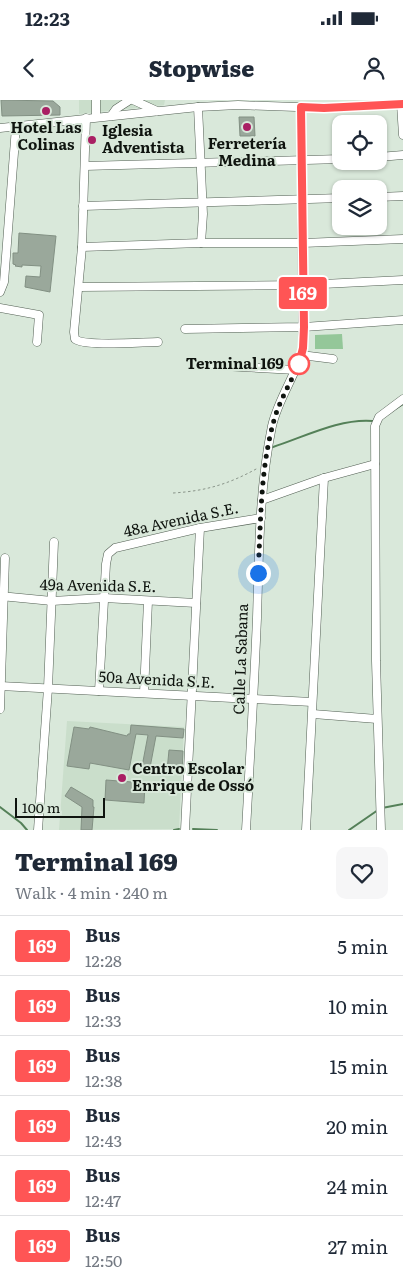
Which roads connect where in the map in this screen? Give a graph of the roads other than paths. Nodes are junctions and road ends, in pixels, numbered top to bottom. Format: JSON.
{"nodes":[{"id":1,"x":96,"y":100,"type":"edge"},
{"id":2,"x":131,"y":100,"type":"edge"},
{"id":3,"x":172,"y":100,"type":"edge"},
{"id":4,"x":276,"y":103,"type":"edge"},
{"id":5,"x":324,"y":104,"type":"edge"},
{"id":6,"x":402,"y":104,"type":"edge"},
{"id":7,"x":198,"y":107,"type":"junction"},
{"id":8,"x":301,"y":107,"type":"junction"},
{"id":9,"x":171,"y":109,"type":"junction"},
{"id":10,"x":157,"y":111,"type":"junction"},
{"id":11,"x":111,"y":116,"type":"junction"},
{"id":12,"x":96,"y":117,"type":"junction"},
{"id":13,"x":86,"y":118,"type":"junction"},
{"id":14,"x":16,"y":127,"type":"junction"},
{"id":15,"x":0,"y":128,"type":"edge"},
{"id":16,"x":403,"y":135,"type":"edge"},
{"id":17,"x":403,"y":156,"type":"edge"},
{"id":18,"x":387,"y":157,"type":"edge"},
{"id":19,"x":332,"y":159,"type":"edge"},
{"id":20,"x":302,"y":161,"type":"junction"},
{"id":21,"x":200,"y":164,"type":"junction"},
{"id":22,"x":85,"y":166,"type":"junction"},
{"id":23,"x":403,"y":196,"type":"edge"},
{"id":24,"x":387,"y":197,"type":"edge"},
{"id":25,"x":332,"y":198,"type":"edge"},
{"id":26,"x":302,"y":199,"type":"junction"},
{"id":27,"x":202,"y":203,"type":"junction"},
{"id":28,"x":83,"y":206,"type":"junction"},
{"id":29,"x":4,"y":224,"type":"edge"},
{"id":30,"x":403,"y":239,"type":"edge"},
{"id":31,"x":201,"y":243,"type":"junction"},
{"id":32,"x":303,"y":243,"type":"junction"},
{"id":33,"x":82,"y":247,"type":"junction"},
{"id":34,"x":403,"y":280,"type":"edge"},
{"id":35,"x":303,"y":286,"type":"junction"},
{"id":36,"x":79,"y":287,"type":"junction"},
{"id":37,"x":0,"y":292,"type":"edge"},
{"id":38,"x":0,"y":308,"type":"edge"},
{"id":39,"x":403,"y":320,"type":"edge"},
{"id":40,"x":304,"y":327,"type":"junction"},
{"id":41,"x":185,"y":329,"type":"dead end"},
{"id":42,"x":37,"y":342,"type":"dead end"},
{"id":43,"x":158,"y":342,"type":"dead end"},
{"id":44,"x":301,"y":355,"type":"junction"},
{"id":45,"x":333,"y":359,"type":"dead end"},
{"id":46,"x":204,"y":365,"type":"dead end"},
{"id":47,"x":296,"y":370,"type":"junction"},
{"id":48,"x":403,"y":399,"type":"edge"},
{"id":49,"x":375,"y":464,"type":"junction"},
{"id":50,"x":324,"y":478,"type":"junction"},
{"id":51,"x":262,"y":500,"type":"junction"},
{"id":52,"x":261,"y":518,"type":"junction"},
{"id":53,"x":200,"y":528,"type":"junction"},
{"id":54,"x":54,"y":542,"type":"dead end"},
{"id":55,"x":5,"y":558,"type":"dead end"},
{"id":56,"x":2,"y":596,"type":"edge"},
{"id":57,"x":104,"y":598,"type":"junction"},
{"id":58,"x":52,"y":601,"type":"junction"},
{"id":59,"x":148,"y":601,"type":"junction"},
{"id":60,"x":196,"y":604,"type":"junction"},
{"id":61,"x":1,"y":686,"type":"edge"},
{"id":62,"x":48,"y":688,"type":"junction"},
{"id":63,"x":99,"y":691,"type":"junction"},
{"id":64,"x":144,"y":693,"type":"junction"},
{"id":65,"x":191,"y":695,"type":"junction"},
{"id":66,"x":254,"y":698,"type":"junction"},
{"id":67,"x":312,"y":702,"type":"junction"},
{"id":68,"x":0,"y":709,"type":"edge"},
{"id":69,"x":313,"y":714,"type":"junction"},
{"id":70,"x":377,"y":719,"type":"junction"},
{"id":71,"x":38,"y":830,"type":"edge"},
{"id":72,"x":185,"y":830,"type":"edge"},
{"id":73,"x":246,"y":830,"type":"edge"},
{"id":74,"x":306,"y":830,"type":"edge"},
{"id":75,"x":381,"y":830,"type":"edge"}],
"edges":[{"from":1,"to":12,"type":"street"},
{"from":2,"to":10,"type":"street"},
{"from":2,"to":11,"type":"street"},
{"from":3,"to":9,"type":"street"},
{"from":4,"to":7,"type":"street"},
{"from":4,"to":8,"type":"street"},
{"from":5,"to":6,"type":"street"},
{"from":5,"to":8,"type":"street"},
{"from":6,"to":16,"type":"street"},
{"from":7,"to":9,"type":"street"},
{"from":7,"to":21,"type":"street"},
{"from":8,"to":20,"type":"street","name":"Calle La Sabana"},
{"from":9,"to":10,"type":"street"},
{"from":10,"to":11,"type":"street"},
{"from":11,"to":12,"type":"street"},
{"from":12,"to":13,"type":"street"},
{"from":13,"to":14,"type":"street"},
{"from":13,"to":22,"type":"street"},
{"from":14,"to":15,"type":"street"},
{"from":14,"to":29,"type":"street"},
{"from":17,"to":18,"type":"street"},
{"from":19,"to":20,"type":"street"},
{"from":20,"to":21,"type":"street"},
{"from":20,"to":26,"type":"street","name":"Calle La Sabana"},
{"from":21,"to":22,"type":"street"},
{"from":21,"to":27,"type":"street"},
{"from":22,"to":28,"type":"street"},
{"from":23,"to":24,"type":"street"},
{"from":25,"to":26,"type":"street"},
{"from":26,"to":27,"type":"street"},
{"from":26,"to":32,"type":"street","name":"Calle La Sabana"},
{"from":27,"to":28,"type":"street"},
{"from":27,"to":31,"type":"street"},
{"from":28,"to":33,"type":"street"},
{"from":29,"to":37,"type":"street"},
{"from":30,"to":32,"type":"street"},
{"from":31,"to":32,"type":"street"},
{"from":31,"to":33,"type":"street"},
{"from":32,"to":35,"type":"street","name":"Calle La Sabana"},
{"from":33,"to":36,"type":"street"},
{"from":34,"to":35,"type":"street"},
{"from":35,"to":36,"type":"street"},
{"from":35,"to":40,"type":"street","name":"Calle La Sabana"},
{"from":36,"to":43,"type":"street"},
{"from":38,"to":42,"type":"street"},
{"from":39,"to":40,"type":"street"},
{"from":40,"to":41,"type":"street"},
{"from":40,"to":44,"type":"street","name":"Calle La Sabana"},
{"from":44,"to":45,"type":"street"},
{"from":44,"to":47,"type":"street","name":"Calle La Sabana"},
{"from":46,"to":47,"type":"street"},
{"from":47,"to":51,"type":"street","name":"Calle La Sabana"},
{"from":48,"to":49,"type":"street"},
{"from":49,"to":50,"type":"street"},
{"from":49,"to":70,"type":"street"},
{"from":50,"to":51,"type":"street"},
{"from":50,"to":67,"type":"street"},
{"from":51,"to":52,"type":"street","name":"Calle La Sabana"},
{"from":52,"to":53,"type":"street","name":"48a Avenida S.E."},
{"from":52,"to":66,"type":"street","name":"Calle La Sabana"},
{"from":53,"to":57,"type":"street","name":"48a Avenida S.E."},
{"from":53,"to":60,"type":"street"},
{"from":54,"to":58,"type":"street"},
{"from":55,"to":56,"type":"street"},
{"from":56,"to":58,"type":"street","name":"49a Avenida S.E."},
{"from":56,"to":61,"type":"street"},
{"from":57,"to":58,"type":"street","name":"49a Avenida S.E."},
{"from":57,"to":59,"type":"street","name":"49a Avenida S.E."},
{"from":57,"to":63,"type":"street"},
{"from":58,"to":62,"type":"street"},
{"from":59,"to":60,"type":"street","name":"49a Avenida S.E."},
{"from":59,"to":64,"type":"street"},
{"from":60,"to":65,"type":"street"},
{"from":61,"to":62,"type":"street","name":"50a Avenida S.E."},
{"from":61,"to":68,"type":"street"},
{"from":62,"to":63,"type":"street","name":"50a Avenida S.E."},
{"from":62,"to":71,"type":"street"},
{"from":63,"to":64,"type":"street","name":"50a Avenida S.E."},
{"from":64,"to":65,"type":"street","name":"50a Avenida S.E."},
{"from":65,"to":66,"type":"street","name":"50a Avenida S.E."},
{"from":65,"to":72,"type":"street"},
{"from":66,"to":67,"type":"street","name":"50a Avenida S.E."},
{"from":66,"to":73,"type":"street","name":"Calle La Sabana"},
{"from":67,"to":69,"type":"street"},
{"from":69,"to":70,"type":"street"},
{"from":69,"to":74,"type":"street"},
{"from":70,"to":75,"type":"street"}]}
